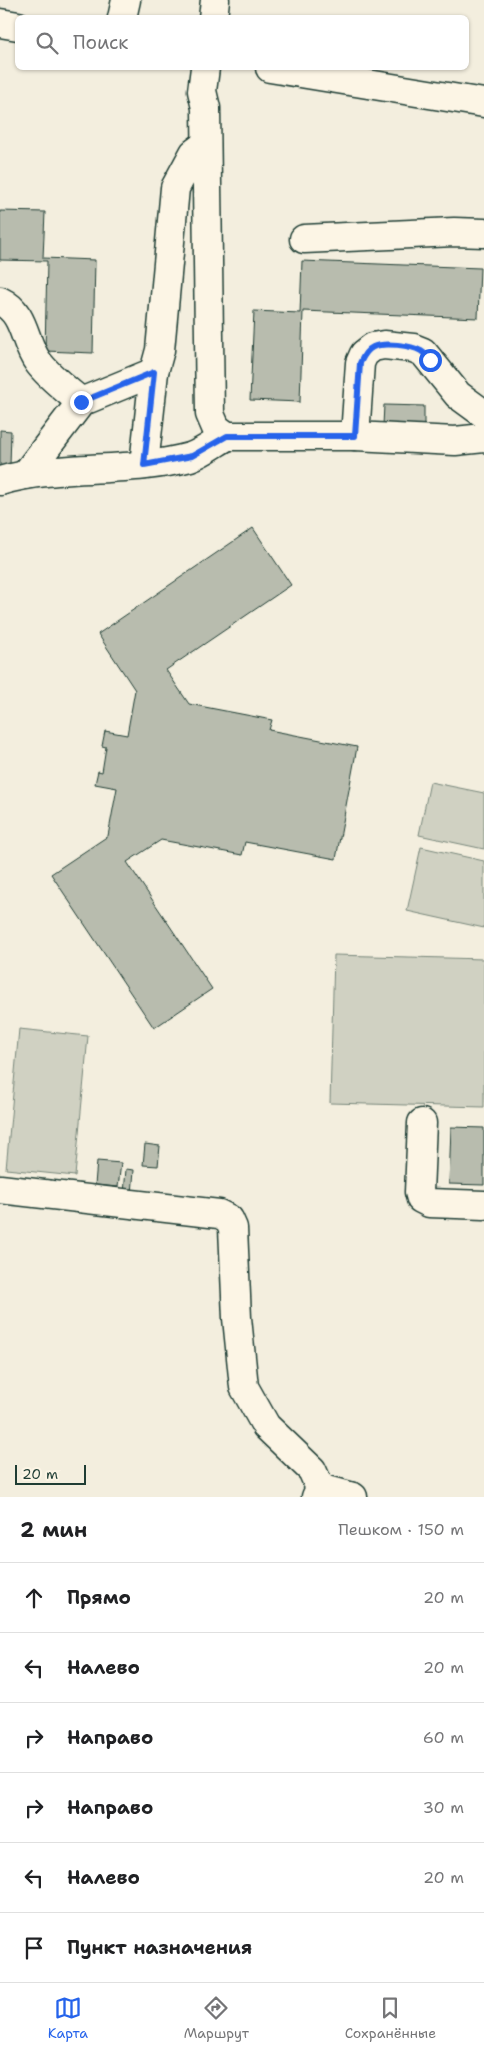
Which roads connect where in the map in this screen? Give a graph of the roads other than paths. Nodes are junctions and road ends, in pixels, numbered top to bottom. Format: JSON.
{"nodes":[{"id":1,"x":126,"y":0,"type":"edge"},
{"id":2,"x":215,"y":0,"type":"edge"},
{"id":3,"x":123,"y":15,"type":"edge"},
{"id":4,"x":212,"y":15,"type":"edge"},
{"id":5,"x":0,"y":23,"type":"edge"},
{"id":6,"x":15,"y":26,"type":"edge"},
{"id":7,"x":205,"y":70,"type":"edge"},
{"id":8,"x":282,"y":70,"type":"edge"},
{"id":9,"x":484,"y":103,"type":"edge"},
{"id":10,"x":206,"y":144,"type":"junction"},
{"id":11,"x":484,"y":233,"type":"edge"},
{"id":12,"x":304,"y":239,"type":"dead end"},
{"id":13,"x":0,"y":301,"type":"edge"},
{"id":14,"x":154,"y":372,"type":"junction"},
{"id":15,"x":81,"y":402,"type":"junction"},
{"id":16,"x":484,"y":414,"type":"edge"},
{"id":17,"x":227,"y":436,"type":"junction"},
{"id":18,"x":355,"y":436,"type":"junction"},
{"id":19,"x":484,"y":438,"type":"edge"},
{"id":20,"x":144,"y":465,"type":"junction"},
{"id":21,"x":26,"y":474,"type":"junction"},
{"id":22,"x":0,"y":481,"type":"edge"},
{"id":23,"x":422,"y":1123,"type":"dead end"},
{"id":24,"x":0,"y":1190,"type":"edge"},
{"id":25,"x":484,"y":1206,"type":"edge"},
{"id":26,"x":318,"y":1493,"type":"edge"},
{"id":27,"x":353,"y":1497,"type":"edge"}],
"edges":[{"from":1,"to":3,"type":"main road"},
{"from":2,"to":4,"type":"main road"},
{"from":5,"to":6,"type":"main road"},
{"from":7,"to":10,"type":"main road"},
{"from":8,"to":9,"type":"main road"},
{"from":10,"to":14,"type":"main road"},
{"from":10,"to":17,"type":"main road"},
{"from":11,"to":12,"type":"main road"},
{"from":13,"to":15,"type":"main road"},
{"from":14,"to":15,"type":"main road"},
{"from":14,"to":20,"type":"main road"},
{"from":15,"to":21,"type":"main road"},
{"from":16,"to":18,"type":"main road"},
{"from":17,"to":18,"type":"main road"},
{"from":17,"to":20,"type":"main road"},
{"from":18,"to":19,"type":"main road"},
{"from":20,"to":21,"type":"main road"},
{"from":21,"to":22,"type":"main road"},
{"from":23,"to":25,"type":"main road"},
{"from":24,"to":26,"type":"main road"},
{"from":26,"to":27,"type":"main road"}]}
